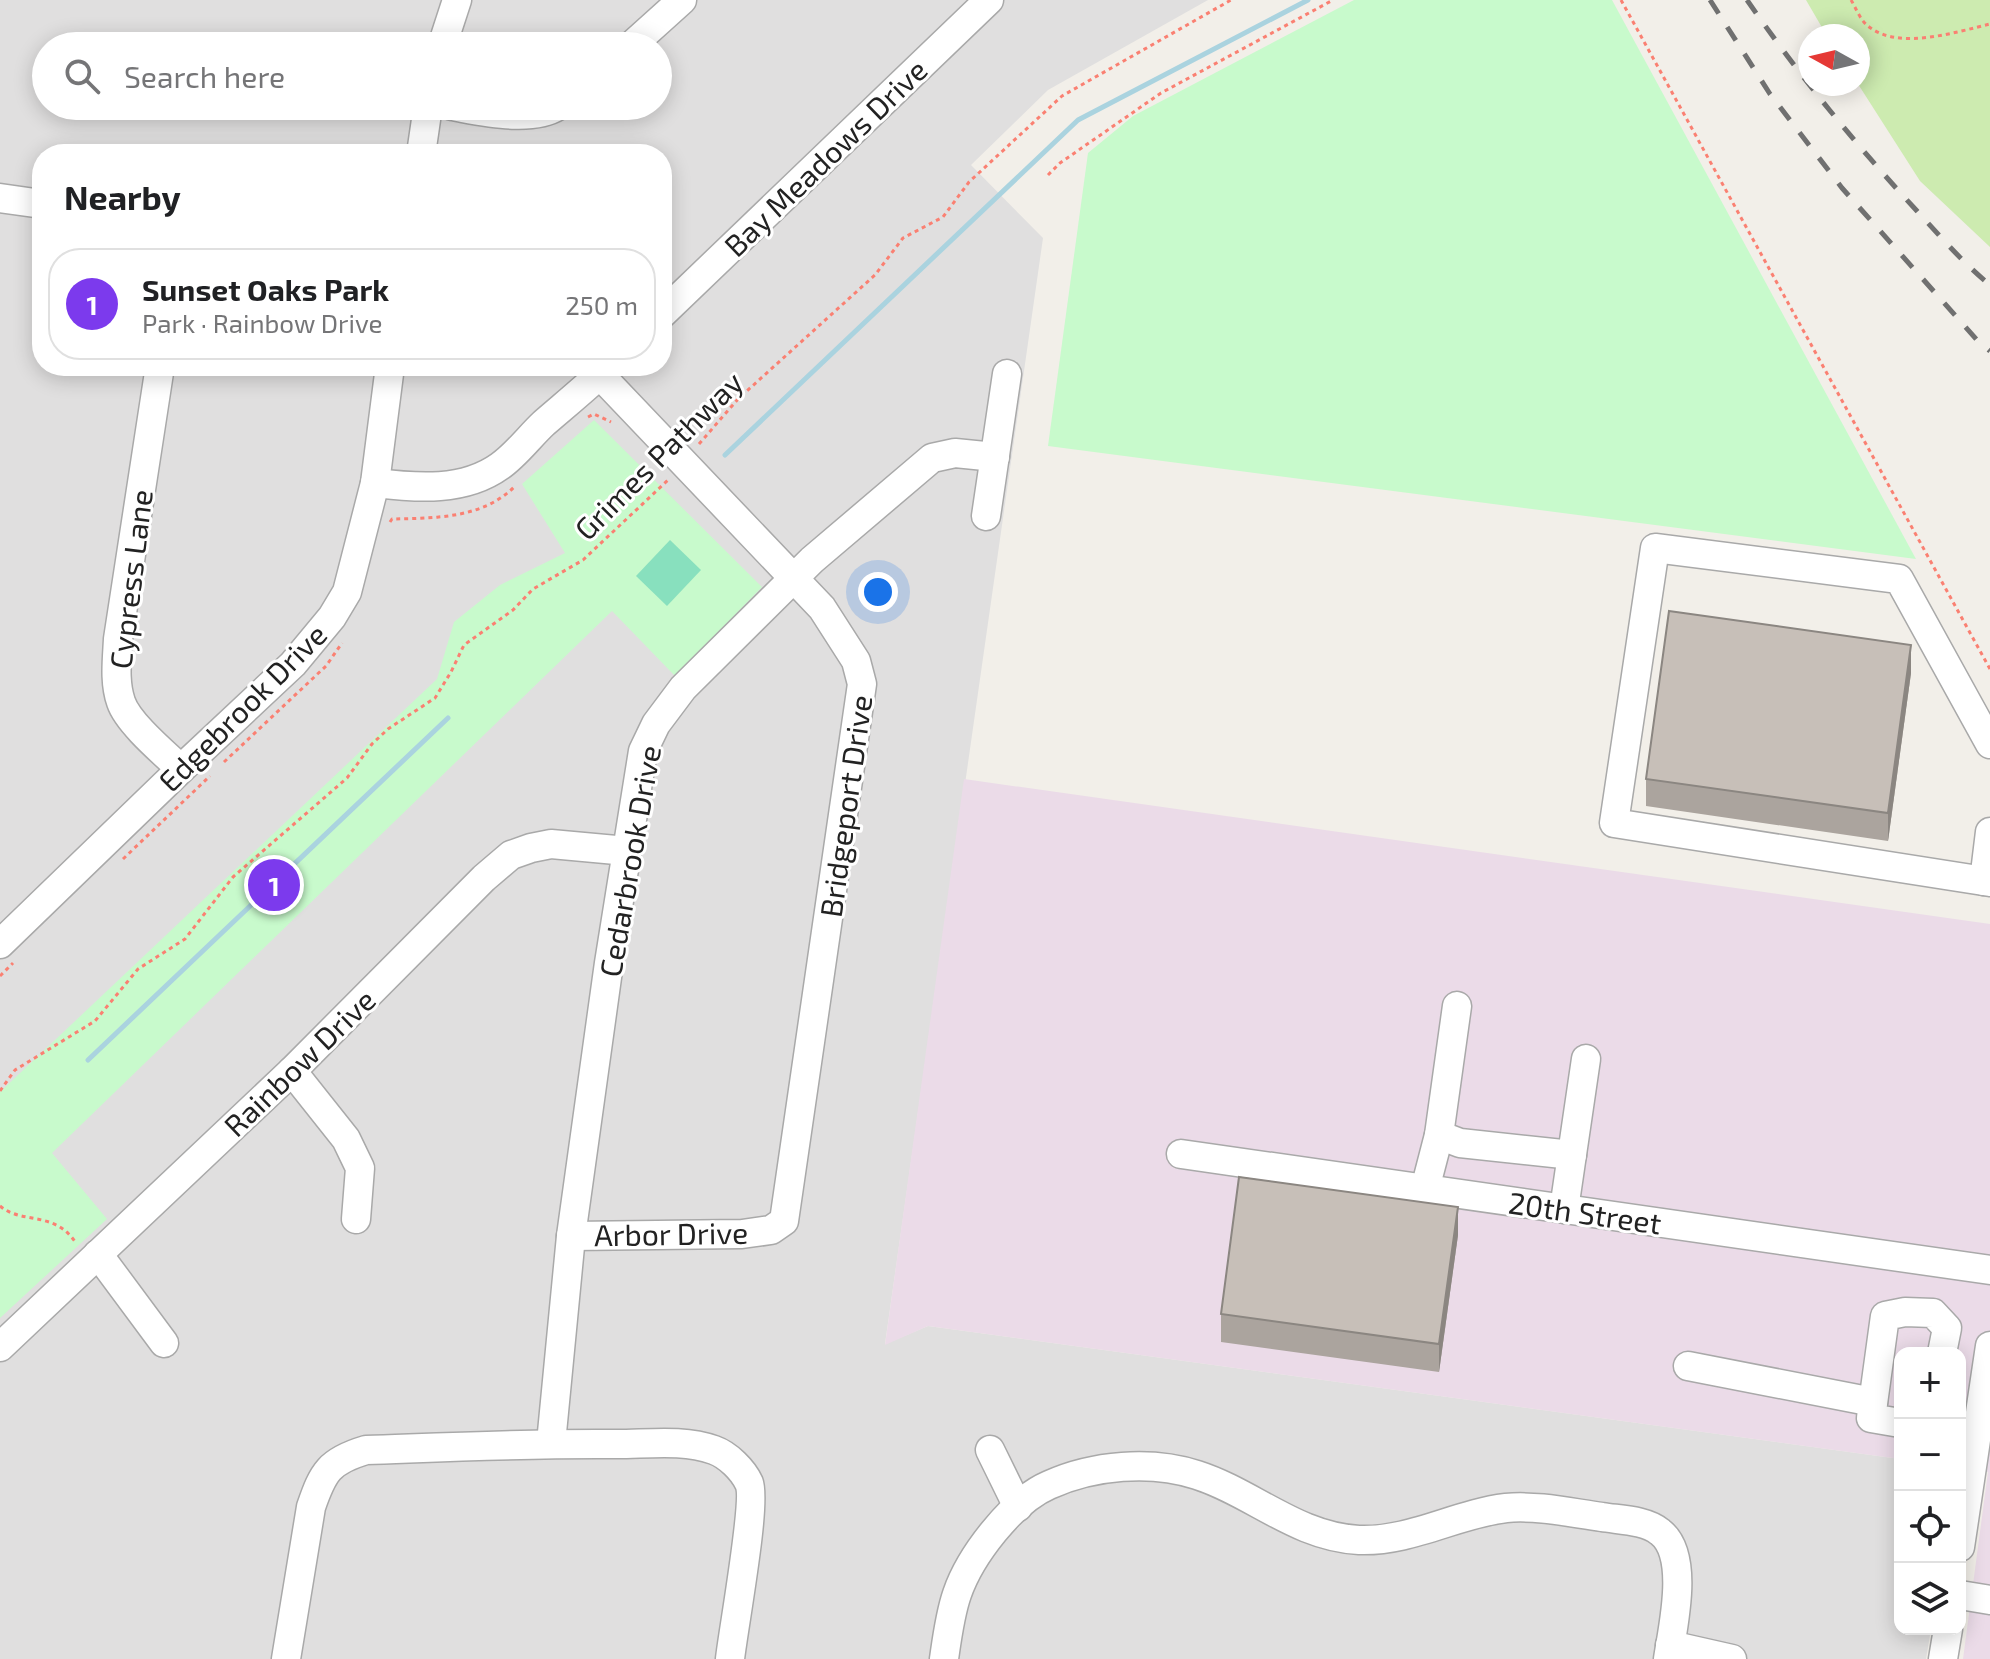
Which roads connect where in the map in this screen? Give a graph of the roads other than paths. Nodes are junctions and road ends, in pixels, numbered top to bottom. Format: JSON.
{"nodes":[{"id":1,"x":457,"y":0,"type":"edge"},
{"id":2,"x":682,"y":0,"type":"edge"},
{"id":3,"x":989,"y":0,"type":"edge"},
{"id":4,"x":447,"y":32,"type":"edge"},
{"id":5,"x":647,"y":32,"type":"edge"},
{"id":6,"x":426,"y":120,"type":"edge"},
{"id":7,"x":422,"y":144,"type":"edge"},
{"id":8,"x":0,"y":198,"type":"edge"},
{"id":9,"x":32,"y":203,"type":"edge"},
{"id":10,"x":672,"y":304,"type":"edge"},
{"id":11,"x":1007,"y":374,"type":"dead end"},
{"id":12,"x":158,"y":376,"type":"edge"},
{"id":13,"x":389,"y":376,"type":"edge"},
{"id":14,"x":597,"y":376,"type":"edge"},
{"id":15,"x":609,"y":376,"type":"edge"},
{"id":16,"x":995,"y":457,"type":"junction"},
{"id":17,"x":375,"y":483,"type":"junction"},
{"id":18,"x":986,"y":516,"type":"dead end"},
{"id":19,"x":794,"y":577,"type":"junction"},
{"id":20,"x":1990,"y":744,"type":"edge"},
{"id":21,"x":181,"y":769,"type":"junction"},
{"id":22,"x":1990,"y":832,"type":"edge"},
{"id":23,"x":627,"y":851,"type":"junction"},
{"id":24,"x":1987,"y":881,"type":"edge"},
{"id":25,"x":11,"y":950,"type":"edge"},
{"id":26,"x":1457,"y":1006,"type":"dead end"},
{"id":27,"x":1586,"y":1059,"type":"dead end"},
{"id":28,"x":292,"y":1071,"type":"junction"},
{"id":29,"x":1439,"y":1135,"type":"junction"},
{"id":30,"x":1181,"y":1154,"type":"dead end"},
{"id":31,"x":1572,"y":1155,"type":"junction"},
{"id":32,"x":1425,"y":1189,"type":"junction"},
{"id":33,"x":1564,"y":1209,"type":"junction"},
{"id":34,"x":356,"y":1219,"type":"dead end"},
{"id":35,"x":771,"y":1230,"type":"joint"},
{"id":36,"x":571,"y":1236,"type":"junction"},
{"id":37,"x":94,"y":1257,"type":"junction"},
{"id":38,"x":1990,"y":1270,"type":"edge"},
{"id":39,"x":164,"y":1343,"type":"dead end"},
{"id":40,"x":1990,"y":1346,"type":"edge"},
{"id":41,"x":0,"y":1347,"type":"edge"},
{"id":42,"x":1943,"y":1347,"type":"edge"},
{"id":43,"x":1688,"y":1366,"type":"dead end"},
{"id":44,"x":1873,"y":1402,"type":"junction"},
{"id":45,"x":1894,"y":1422,"type":"edge"},
{"id":46,"x":1968,"y":1435,"type":"edge"},
{"id":47,"x":551,"y":1443,"type":"junction"},
{"id":48,"x":990,"y":1450,"type":"dead end"},
{"id":49,"x":1964,"y":1491,"type":"edge"},
{"id":50,"x":1018,"y":1507,"type":"junction"},
{"id":51,"x":1966,"y":1596,"type":"edge"},
{"id":52,"x":1990,"y":1600,"type":"edge"},
{"id":53,"x":1947,"y":1635,"type":"edge"},
{"id":54,"x":1669,"y":1652,"type":"edge"},
{"id":55,"x":286,"y":1659,"type":"edge"},
{"id":56,"x":730,"y":1659,"type":"edge"},
{"id":57,"x":944,"y":1659,"type":"edge"},
{"id":58,"x":1732,"y":1659,"type":"edge"},
{"id":59,"x":1943,"y":1659,"type":"edge"}],
"edges":[{"from":1,"to":4,"type":"street"},
{"from":2,"to":5,"type":"street"},
{"from":3,"to":10,"type":"street","name":"Bay Meadows Drive"},
{"from":6,"to":7,"type":"street"},
{"from":8,"to":9,"type":"street"},
{"from":11,"to":16,"type":"street"},
{"from":12,"to":21,"type":"street","name":"Cypress Lane"},
{"from":13,"to":17,"type":"street","name":"Edgebrook Drive"},
{"from":14,"to":17,"type":"street"},
{"from":15,"to":19,"type":"street","name":"Bridgeport Drive"},
{"from":16,"to":18,"type":"street"},
{"from":16,"to":19,"type":"street","name":"Cedarbrook Drive"},
{"from":17,"to":21,"type":"street","name":"Edgebrook Drive"},
{"from":19,"to":23,"type":"street","name":"Cedarbrook Drive"},
{"from":19,"to":35,"type":"street","name":"Bridgeport Drive"},
{"from":20,"to":24,"type":"street"},
{"from":21,"to":25,"type":"street","name":"Edgebrook Drive"},
{"from":22,"to":24,"type":"street"},
{"from":23,"to":28,"type":"street","name":"Rainbow Drive"},
{"from":23,"to":36,"type":"street","name":"Cedarbrook Drive"},
{"from":26,"to":29,"type":"street"},
{"from":27,"to":31,"type":"street"},
{"from":28,"to":34,"type":"street"},
{"from":28,"to":37,"type":"street","name":"Rainbow Drive"},
{"from":29,"to":31,"type":"street"},
{"from":29,"to":32,"type":"street"},
{"from":30,"to":32,"type":"street","name":"20th Street"},
{"from":31,"to":33,"type":"street"},
{"from":32,"to":33,"type":"street","name":"20th Street"},
{"from":33,"to":38,"type":"street","name":"20th Street"},
{"from":35,"to":36,"type":"street","name":"Arbor Drive"},
{"from":36,"to":47,"type":"street","name":"Cedarbrook Drive"},
{"from":37,"to":39,"type":"street"},
{"from":37,"to":41,"type":"street","name":"Rainbow Drive"},
{"from":40,"to":46,"type":"street"},
{"from":42,"to":44,"type":"street"},
{"from":43,"to":44,"type":"street"},
{"from":44,"to":45,"type":"street"},
{"from":46,"to":49,"type":"street"},
{"from":47,"to":55,"type":"street"},
{"from":47,"to":56,"type":"street"},
{"from":48,"to":50,"type":"street"},
{"from":50,"to":54,"type":"street"},
{"from":50,"to":57,"type":"street"},
{"from":51,"to":52,"type":"street"},
{"from":53,"to":59,"type":"street"},
{"from":54,"to":58,"type":"street"}]}
